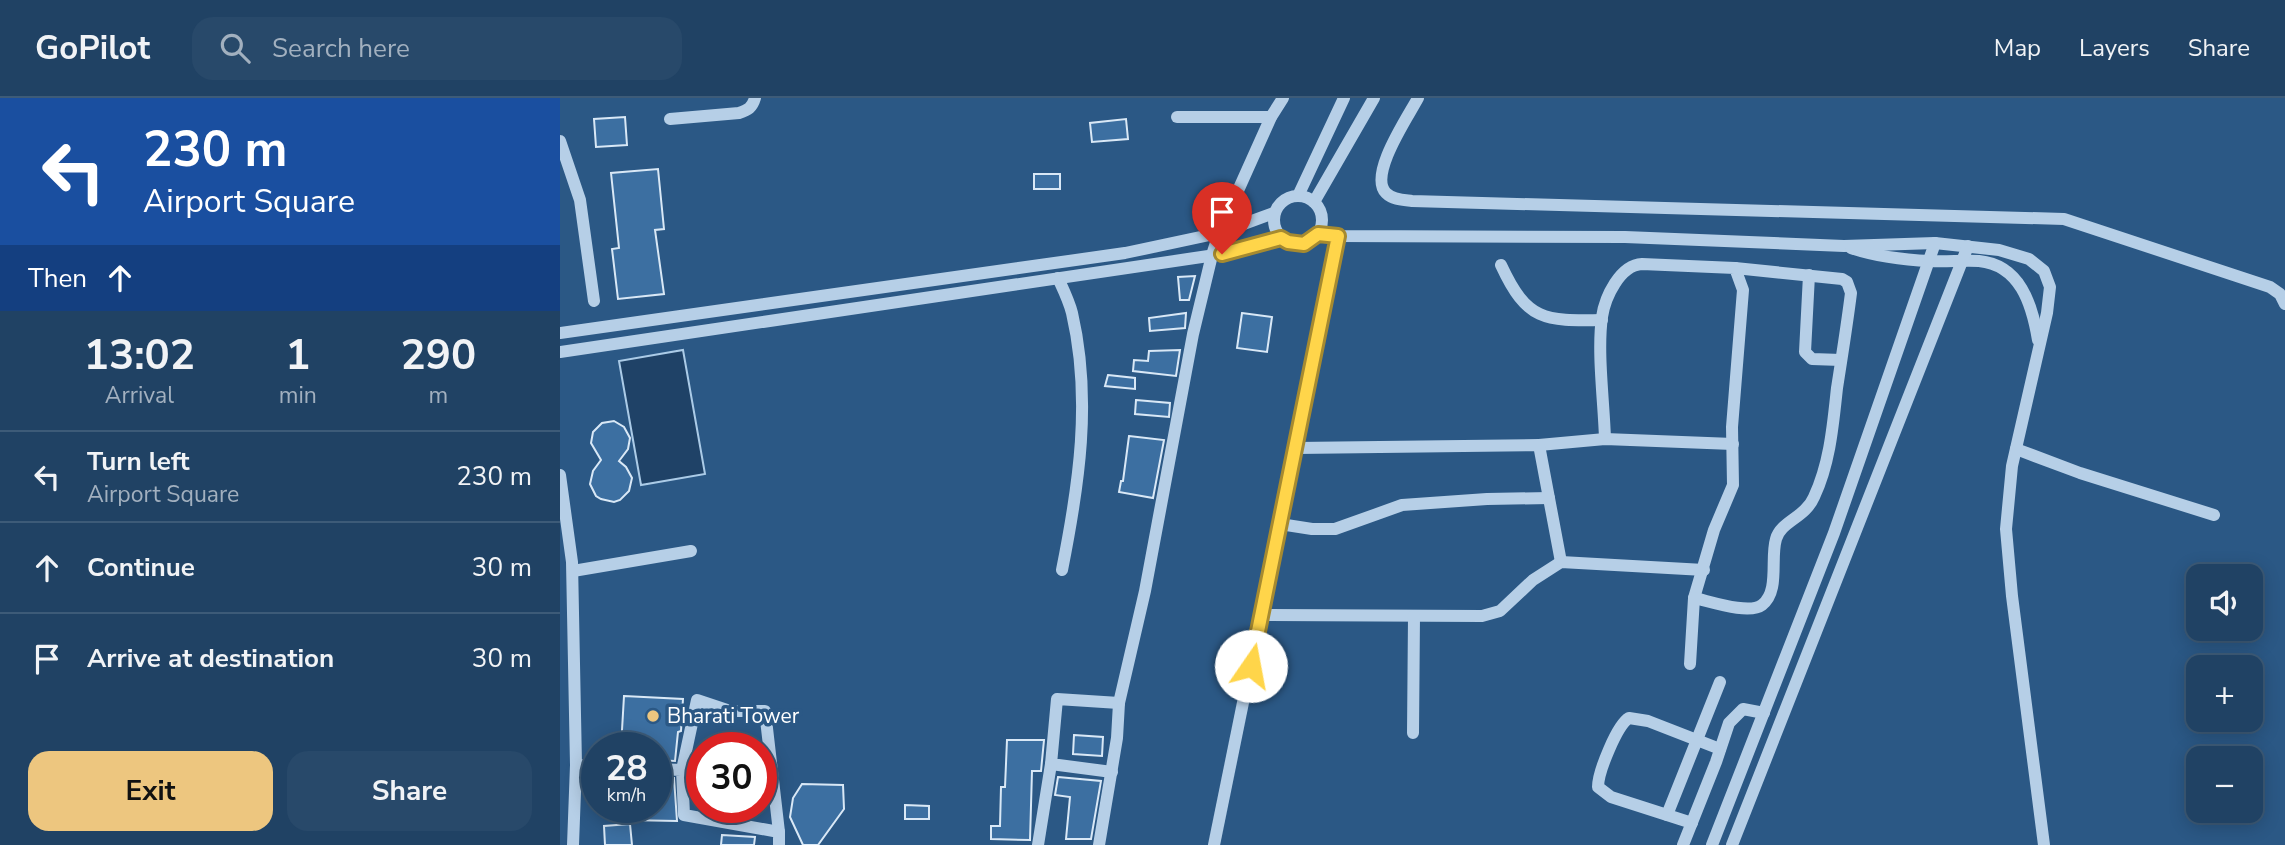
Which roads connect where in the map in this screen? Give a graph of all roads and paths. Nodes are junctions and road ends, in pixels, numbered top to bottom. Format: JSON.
{"nodes":[{"id":1,"x":755,"y":98,"type":"edge"},
{"id":2,"x":1283,"y":98,"type":"edge"},
{"id":3,"x":1344,"y":98,"type":"edge"},
{"id":4,"x":1374,"y":98,"type":"edge"},
{"id":5,"x":1418,"y":98,"type":"edge"},
{"id":6,"x":1177,"y":117,"type":"dead end"},
{"id":7,"x":1270,"y":117,"type":"junction"},
{"id":8,"x":670,"y":119,"type":"dead end"},
{"id":9,"x":560,"y":141,"type":"edge"},
{"id":10,"x":1298,"y":196,"type":"junction"},
{"id":11,"x":1314,"y":202,"type":"junction"},
{"id":12,"x":1274,"y":213,"type":"junction"},
{"id":13,"x":1219,"y":233,"type":"junction"},
{"id":14,"x":1318,"y":234,"type":"junction"},
{"id":15,"x":1338,"y":236,"type":"junction"},
{"id":16,"x":1281,"y":238,"type":"junction"},
{"id":17,"x":1935,"y":243,"type":"junction"},
{"id":18,"x":1844,"y":246,"type":"junction"},
{"id":19,"x":1968,"y":246,"type":"junction"},
{"id":20,"x":1212,"y":255,"type":"junction"},
{"id":21,"x":1929,"y":261,"type":"junction"},
{"id":22,"x":1962,"y":261,"type":"junction"},
{"id":23,"x":1501,"y":265,"type":"dead end"},
{"id":24,"x":1735,"y":268,"type":"junction"},
{"id":25,"x":1809,"y":275,"type":"junction"},
{"id":26,"x":1058,"y":278,"type":"junction"},
{"id":27,"x":594,"y":301,"type":"dead end"},
{"id":28,"x":2285,"y":304,"type":"edge"},
{"id":29,"x":1602,"y":320,"type":"junction"},
{"id":30,"x":560,"y":333,"type":"edge"},
{"id":31,"x":2039,"y":347,"type":"junction"},
{"id":32,"x":560,"y":352,"type":"edge"},
{"id":33,"x":1842,"y":360,"type":"junction"},
{"id":34,"x":1605,"y":439,"type":"junction"},
{"id":35,"x":1539,"y":444,"type":"junction"},
{"id":36,"x":1733,"y":444,"type":"junction"},
{"id":37,"x":1296,"y":448,"type":"junction"},
{"id":38,"x":2016,"y":449,"type":"junction"},
{"id":39,"x":560,"y":475,"type":"edge"},
{"id":40,"x":1549,"y":498,"type":"junction"},
{"id":41,"x":2214,"y":515,"type":"dead end"},
{"id":42,"x":1280,"y":524,"type":"junction"},
{"id":43,"x":691,"y":551,"type":"dead end"},
{"id":44,"x":1561,"y":562,"type":"junction"},
{"id":45,"x":1062,"y":570,"type":"dead end"},
{"id":46,"x":1704,"y":570,"type":"junction"},
{"id":47,"x":573,"y":571,"type":"junction"},
{"id":48,"x":1694,"y":598,"type":"junction"},
{"id":49,"x":1262,"y":615,"type":"junction"},
{"id":50,"x":1414,"y":616,"type":"junction"},
{"id":51,"x":560,"y":661,"type":"edge"},
{"id":52,"x":574,"y":662,"type":"junction"},
{"id":53,"x":1690,"y":664,"type":"dead end"},
{"id":54,"x":1720,"y":682,"type":"dead end"},
{"id":55,"x":1118,"y":703,"type":"junction"},
{"id":56,"x":1764,"y":713,"type":"junction"},
{"id":57,"x":1413,"y":733,"type":"dead end"},
{"id":58,"x":1698,"y":741,"type":"junction"},
{"id":59,"x":1720,"y":749,"type":"junction"},
{"id":60,"x":1051,"y":764,"type":"junction"},
{"id":61,"x":576,"y":765,"type":"junction"},
{"id":62,"x":581,"y":765,"type":"edge"},
{"id":63,"x":672,"y":770,"type":"edge"},
{"id":64,"x":682,"y":770,"type":"junction"},
{"id":65,"x":1112,"y":772,"type":"junction"},
{"id":66,"x":1667,"y":815,"type":"junction"},
{"id":67,"x":1692,"y":823,"type":"junction"},
{"id":68,"x":779,"y":839,"type":"edge"},
{"id":69,"x":573,"y":845,"type":"edge"},
{"id":70,"x":1038,"y":845,"type":"edge"},
{"id":71,"x":1099,"y":845,"type":"edge"},
{"id":72,"x":1214,"y":845,"type":"edge"},
{"id":73,"x":1683,"y":845,"type":"edge"},
{"id":74,"x":1712,"y":845,"type":"edge"},
{"id":75,"x":1732,"y":845,"type":"edge"},
{"id":76,"x":2044,"y":845,"type":"edge"}],
"edges":[{"from":1,"to":8,"type":"street"},
{"from":2,"to":7,"type":"street"},
{"from":3,"to":10,"type":"street"},
{"from":4,"to":11,"type":"street"},
{"from":5,"to":28,"type":"street"},
{"from":6,"to":7,"type":"street"},
{"from":7,"to":13,"type":"street"},
{"from":9,"to":27,"type":"street"},
{"from":10,"to":11,"type":"street"},
{"from":10,"to":12,"type":"street"},
{"from":11,"to":14,"type":"street"},
{"from":12,"to":13,"type":"street"},
{"from":12,"to":16,"type":"street"},
{"from":13,"to":20,"type":"street"},
{"from":13,"to":30,"type":"street"},
{"from":14,"to":15,"type":"street"},
{"from":14,"to":16,"type":"street"},
{"from":15,"to":18,"type":"street"},
{"from":15,"to":37,"type":"street"},
{"from":16,"to":20,"type":"street"},
{"from":17,"to":18,"type":"street"},
{"from":17,"to":19,"type":"street"},
{"from":17,"to":21,"type":"street"},
{"from":18,"to":21,"type":"street"},
{"from":19,"to":22,"type":"street"},
{"from":19,"to":31,"type":"street"},
{"from":20,"to":26,"type":"street"},
{"from":20,"to":55,"type":"street"},
{"from":21,"to":22,"type":"street"},
{"from":21,"to":56,"type":"street"},
{"from":22,"to":31,"type":"street"},
{"from":22,"to":75,"type":"street"},
{"from":23,"to":29,"type":"street"},
{"from":24,"to":25,"type":"street"},
{"from":24,"to":29,"type":"street"},
{"from":24,"to":36,"type":"street"},
{"from":25,"to":33,"type":"street"},
{"from":25,"to":33,"type":"street"},
{"from":26,"to":32,"type":"street"},
{"from":26,"to":45,"type":"street"},
{"from":29,"to":34,"type":"street"},
{"from":31,"to":38,"type":"street"},
{"from":33,"to":48,"type":"street"},
{"from":34,"to":35,"type":"street"},
{"from":34,"to":36,"type":"street"},
{"from":35,"to":37,"type":"street"},
{"from":35,"to":40,"type":"street"},
{"from":36,"to":46,"type":"street"},
{"from":37,"to":42,"type":"street"},
{"from":38,"to":41,"type":"street"},
{"from":38,"to":76,"type":"street"},
{"from":39,"to":47,"type":"street"},
{"from":40,"to":42,"type":"street"},
{"from":40,"to":44,"type":"street"},
{"from":42,"to":49,"type":"street"},
{"from":43,"to":47,"type":"street"},
{"from":44,"to":46,"type":"street"},
{"from":44,"to":50,"type":"street"},
{"from":46,"to":48,"type":"street"},
{"from":47,"to":52,"type":"street"},
{"from":48,"to":53,"type":"street"},
{"from":49,"to":50,"type":"street"},
{"from":49,"to":72,"type":"street"},
{"from":50,"to":57,"type":"street"},
{"from":51,"to":52,"type":"street"},
{"from":52,"to":61,"type":"street"},
{"from":54,"to":58,"type":"street"},
{"from":55,"to":60,"type":"street"},
{"from":55,"to":65,"type":"street"},
{"from":56,"to":59,"type":"street"},
{"from":56,"to":74,"type":"street"},
{"from":58,"to":59,"type":"street"},
{"from":58,"to":66,"type":"street"},
{"from":58,"to":66,"type":"street"},
{"from":59,"to":67,"type":"street"},
{"from":60,"to":65,"type":"street"},
{"from":60,"to":70,"type":"street"},
{"from":61,"to":62,"type":"street"},
{"from":61,"to":69,"type":"street"},
{"from":63,"to":64,"type":"street"},
{"from":64,"to":68,"type":"street"},
{"from":64,"to":68,"type":"street"},
{"from":65,"to":71,"type":"street"},
{"from":66,"to":67,"type":"street"},
{"from":67,"to":73,"type":"street"}]}
